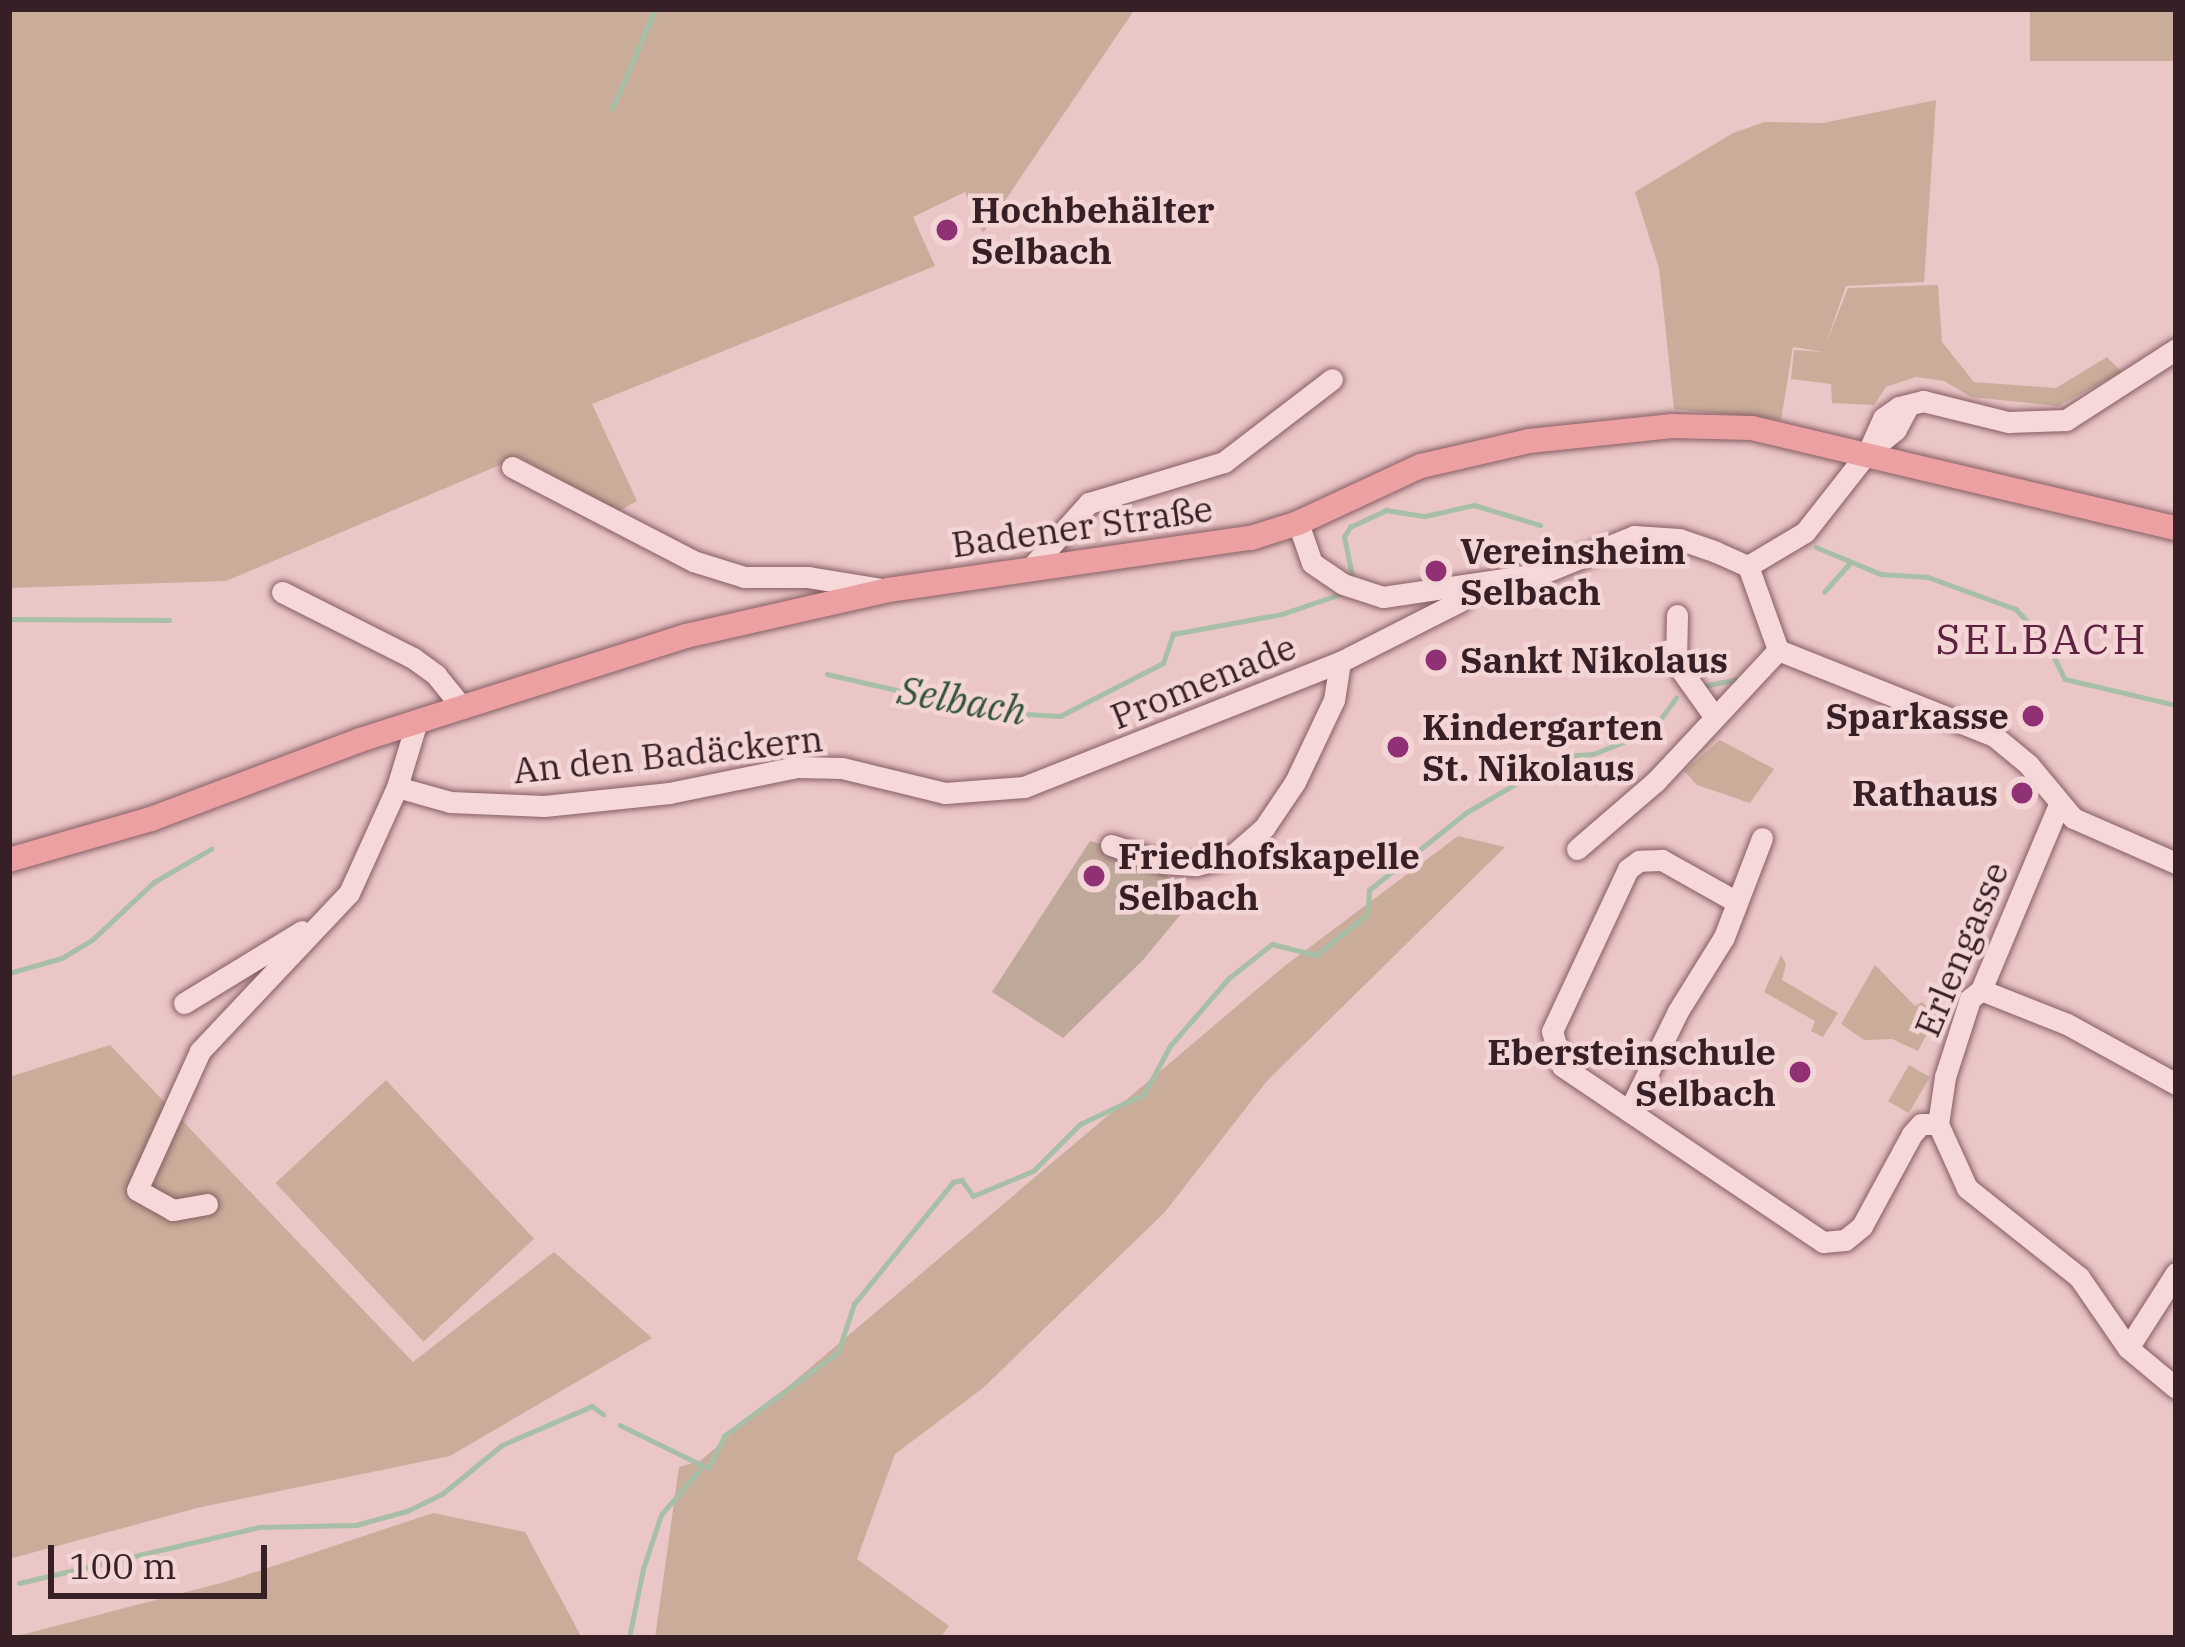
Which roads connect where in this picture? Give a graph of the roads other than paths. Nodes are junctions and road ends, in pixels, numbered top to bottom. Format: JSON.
{"nodes":[{"id":1,"x":2176,"y":349,"type":"edge"},
{"id":2,"x":1332,"y":379,"type":"dead end"},
{"id":3,"x":1868,"y":452,"type":"junction"},
{"id":4,"x":512,"y":467,"type":"dead end"},
{"id":5,"x":1298,"y":523,"type":"junction"},
{"id":6,"x":2176,"y":529,"type":"edge"},
{"id":7,"x":1748,"y":566,"type":"junction"},
{"id":8,"x":1030,"y":570,"type":"junction"},
{"id":9,"x":1466,"y":587,"type":"junction"},
{"id":10,"x":888,"y":590,"type":"junction"},
{"id":11,"x":282,"y":592,"type":"dead end"},
{"id":12,"x":1677,"y":615,"type":"dead end"},
{"id":13,"x":1778,"y":650,"type":"junction"},
{"id":14,"x":1340,"y":662,"type":"junction"},
{"id":15,"x":461,"y":706,"type":"junction"},
{"id":16,"x":1714,"y":716,"type":"junction"},
{"id":17,"x":417,"y":721,"type":"junction"},
{"id":18,"x":398,"y":788,"type":"junction"},
{"id":19,"x":945,"y":793,"type":"joint"},
{"id":20,"x":2059,"y":804,"type":"junction"},
{"id":21,"x":1762,"y":838,"type":"dead end"},
{"id":22,"x":1111,"y":845,"type":"dead end"},
{"id":23,"x":1577,"y":849,"type":"dead end"},
{"id":24,"x":9,"y":860,"type":"edge"},
{"id":25,"x":2176,"y":863,"type":"edge"},
{"id":26,"x":1735,"y":901,"type":"junction"},
{"id":27,"x":333,"y":912,"type":"junction"},
{"id":28,"x":1981,"y":990,"type":"junction"},
{"id":29,"x":184,"y":1003,"type":"dead end"},
{"id":30,"x":2176,"y":1084,"type":"edge"},
{"id":31,"x":1629,"y":1111,"type":"junction"},
{"id":32,"x":1939,"y":1124,"type":"junction"},
{"id":33,"x":207,"y":1204,"type":"dead end"},
{"id":34,"x":2176,"y":1273,"type":"edge"},
{"id":35,"x":2128,"y":1348,"type":"junction"},
{"id":36,"x":2176,"y":1388,"type":"edge"}],
"edges":[{"from":1,"to":3,"type":"street"},
{"from":2,"to":8,"type":"street"},
{"from":3,"to":5,"type":"main road","name":"Badener Straße"},
{"from":3,"to":6,"type":"main road","name":"Badener Straße"},
{"from":3,"to":7,"type":"street"},
{"from":4,"to":10,"type":"street"},
{"from":5,"to":8,"type":"main road","name":"Badener Straße"},
{"from":5,"to":9,"type":"street"},
{"from":7,"to":9,"type":"street"},
{"from":7,"to":13,"type":"street"},
{"from":8,"to":10,"type":"main road","name":"Badener Straße"},
{"from":9,"to":14,"type":"street","name":"Promenade"},
{"from":10,"to":15,"type":"main road","name":"Badener Straße"},
{"from":11,"to":15,"type":"street"},
{"from":12,"to":16,"type":"street"},
{"from":13,"to":16,"type":"street"},
{"from":13,"to":20,"type":"street"},
{"from":14,"to":19,"type":"street","name":"Promenade"},
{"from":14,"to":22,"type":"street"},
{"from":15,"to":17,"type":"main road","name":"Badener Straße"},
{"from":16,"to":23,"type":"street"},
{"from":17,"to":18,"type":"street"},
{"from":17,"to":24,"type":"main road","name":"Badener Straße"},
{"from":18,"to":19,"type":"street","name":"An den Badäckern"},
{"from":18,"to":27,"type":"street"},
{"from":20,"to":25,"type":"street"},
{"from":20,"to":28,"type":"street","name":"Erlengasse"},
{"from":21,"to":26,"type":"street"},
{"from":26,"to":31,"type":"street"},
{"from":26,"to":31,"type":"street"},
{"from":27,"to":29,"type":"street"},
{"from":27,"to":33,"type":"street"},
{"from":28,"to":30,"type":"street"},
{"from":28,"to":32,"type":"street","name":"Erlengasse"},
{"from":31,"to":32,"type":"street"},
{"from":32,"to":35,"type":"street"},
{"from":34,"to":35,"type":"street"},
{"from":35,"to":36,"type":"street"}]}
